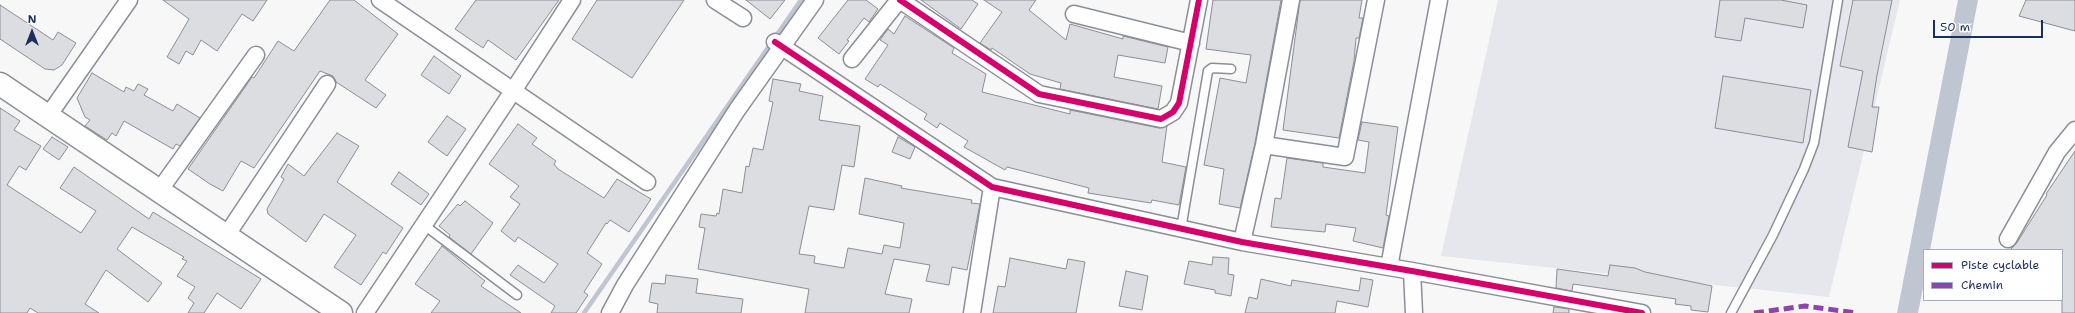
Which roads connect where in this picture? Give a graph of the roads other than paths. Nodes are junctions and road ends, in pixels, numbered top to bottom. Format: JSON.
{"nodes":[{"id":1,"x":129,"y":0,"type":"edge"},
{"id":2,"x":380,"y":0,"type":"edge"},
{"id":3,"x":572,"y":0,"type":"edge"},
{"id":4,"x":715,"y":0,"type":"edge"},
{"id":5,"x":815,"y":0,"type":"edge"},
{"id":6,"x":899,"y":0,"type":"edge"},
{"id":7,"x":1200,"y":0,"type":"edge"},
{"id":8,"x":1291,"y":0,"type":"edge"},
{"id":9,"x":1376,"y":0,"type":"edge"},
{"id":10,"x":1438,"y":0,"type":"edge"},
{"id":11,"x":1838,"y":0,"type":"edge"},
{"id":12,"x":1074,"y":14,"type":"dead end"},
{"id":13,"x":743,"y":18,"type":"dead end"},
{"id":14,"x":1191,"y":43,"type":"junction"},
{"id":15,"x":778,"y":44,"type":"junction"},
{"id":16,"x":256,"y":55,"type":"dead end"},
{"id":17,"x":852,"y":59,"type":"dead end"},
{"id":18,"x":1231,"y":69,"type":"dead end"},
{"id":19,"x":0,"y":84,"type":"edge"},
{"id":20,"x":327,"y":84,"type":"dead end"},
{"id":21,"x":513,"y":91,"type":"junction"},
{"id":22,"x":48,"y":116,"type":"junction"},
{"id":23,"x":2075,"y":130,"type":"edge"},
{"id":24,"x":1264,"y":145,"type":"junction"},
{"id":25,"x":647,"y":182,"type":"dead end"},
{"id":26,"x":992,"y":187,"type":"junction"},
{"id":27,"x":159,"y":191,"type":"junction"},
{"id":28,"x":424,"y":225,"type":"junction"},
{"id":29,"x":1181,"y":229,"type":"junction"},
{"id":30,"x":226,"y":236,"type":"junction"},
{"id":31,"x":2008,"y":239,"type":"dead end"},
{"id":32,"x":1242,"y":242,"type":"junction"},
{"id":33,"x":1389,"y":267,"type":"junction"},
{"id":34,"x":1412,"y":271,"type":"junction"},
{"id":35,"x":518,"y":295,"type":"dead end"},
{"id":36,"x":341,"y":313,"type":"edge"},
{"id":37,"x":365,"y":313,"type":"edge"},
{"id":38,"x":610,"y":313,"type":"edge"},
{"id":39,"x":972,"y":313,"type":"edge"},
{"id":40,"x":1414,"y":313,"type":"edge"},
{"id":41,"x":1642,"y":313,"type":"edge"},
{"id":42,"x":1731,"y":313,"type":"edge"}],
"edges":[{"from":1,"to":22,"type":"street"},
{"from":2,"to":21,"type":"street"},
{"from":3,"to":21,"type":"street"},
{"from":4,"to":13,"type":"street"},
{"from":5,"to":15,"type":"street"},
{"from":6,"to":14,"type":"street"},
{"from":6,"to":17,"type":"street"},
{"from":7,"to":14,"type":"street"},
{"from":8,"to":24,"type":"street"},
{"from":9,"to":24,"type":"street"},
{"from":10,"to":33,"type":"street"},
{"from":11,"to":42,"type":"lane"},
{"from":12,"to":14,"type":"street"},
{"from":15,"to":26,"type":"street"},
{"from":15,"to":38,"type":"street"},
{"from":16,"to":27,"type":"street"},
{"from":18,"to":29,"type":"lane"},
{"from":19,"to":22,"type":"street"},
{"from":20,"to":30,"type":"street"},
{"from":21,"to":25,"type":"street"},
{"from":21,"to":28,"type":"street"},
{"from":22,"to":27,"type":"street"},
{"from":23,"to":31,"type":"street"},
{"from":24,"to":32,"type":"street"},
{"from":26,"to":29,"type":"street"},
{"from":26,"to":39,"type":"street"},
{"from":27,"to":30,"type":"street"},
{"from":28,"to":35,"type":"lane"},
{"from":28,"to":37,"type":"street"},
{"from":29,"to":32,"type":"street"},
{"from":30,"to":36,"type":"street"},
{"from":32,"to":33,"type":"street"},
{"from":33,"to":34,"type":"street"},
{"from":34,"to":40,"type":"street"},
{"from":34,"to":41,"type":"street"}]}
